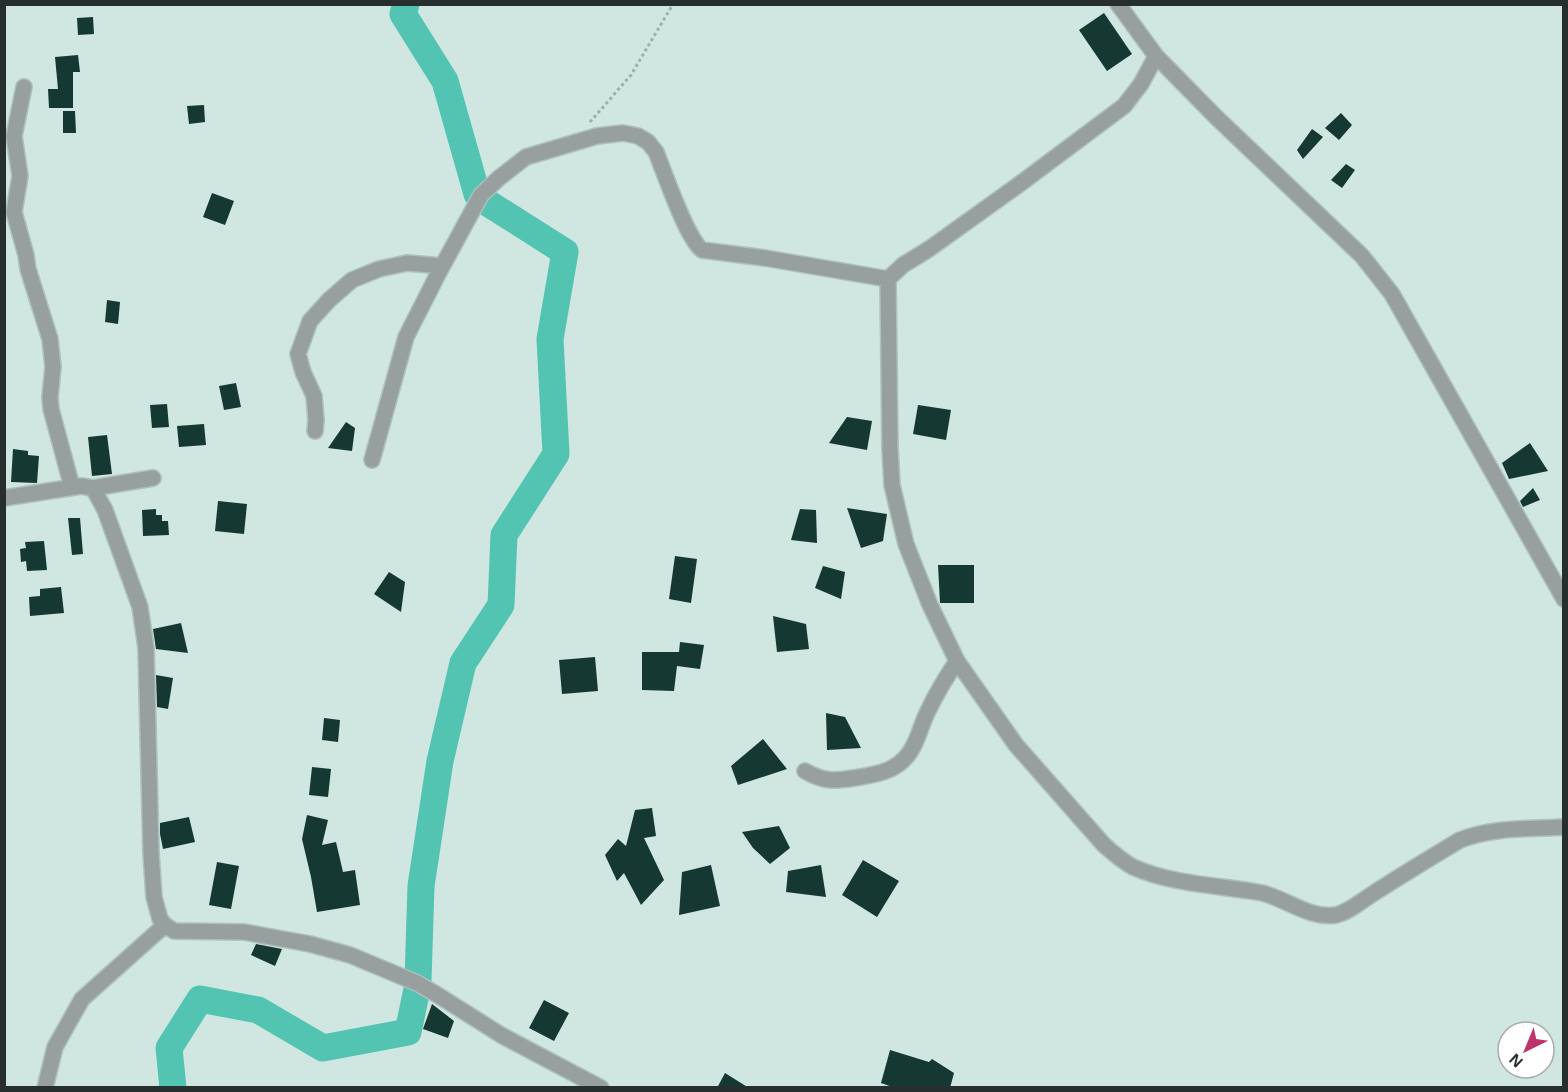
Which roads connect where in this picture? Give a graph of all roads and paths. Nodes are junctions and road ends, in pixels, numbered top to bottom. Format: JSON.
{"nodes":[{"id":1,"x":673,"y":4,"type":"edge"},
{"id":2,"x":1118,"y":4,"type":"edge"},
{"id":3,"x":1156,"y":56,"type":"junction"},
{"id":4,"x":24,"y":87,"type":"dead end"},
{"id":5,"x":570,"y":143,"type":"junction"},
{"id":6,"x":442,"y":266,"type":"junction"},
{"id":7,"x":888,"y":279,"type":"junction"},
{"id":8,"x":315,"y":431,"type":"dead end"},
{"id":9,"x":372,"y":460,"type":"dead end"},
{"id":10,"x":153,"y":478,"type":"dead end"},
{"id":11,"x":72,"y":487,"type":"junction"},
{"id":12,"x":93,"y":488,"type":"junction"},
{"id":13,"x":4,"y":498,"type":"edge"},
{"id":14,"x":1563,"y":599,"type":"edge"},
{"id":15,"x":957,"y":661,"type":"junction"},
{"id":16,"x":806,"y":771,"type":"dead end"},
{"id":17,"x":1563,"y":826,"type":"edge"},
{"id":18,"x":165,"y":925,"type":"junction"},
{"id":19,"x":45,"y":1088,"type":"edge"},
{"id":20,"x":601,"y":1088,"type":"edge"}],
"edges":[{"from":1,"to":5,"type":"path"},
{"from":2,"to":3,"type":"street"},
{"from":3,"to":7,"type":"street"},
{"from":3,"to":14,"type":"street"},
{"from":4,"to":11,"type":"street"},
{"from":5,"to":6,"type":"street"},
{"from":5,"to":7,"type":"street"},
{"from":6,"to":8,"type":"street"},
{"from":6,"to":9,"type":"street"},
{"from":7,"to":15,"type":"street"},
{"from":10,"to":12,"type":"street"},
{"from":11,"to":12,"type":"street"},
{"from":11,"to":13,"type":"street"},
{"from":12,"to":18,"type":"street"},
{"from":15,"to":16,"type":"street"},
{"from":15,"to":17,"type":"street"},
{"from":18,"to":19,"type":"street"},
{"from":18,"to":20,"type":"street"}]}
